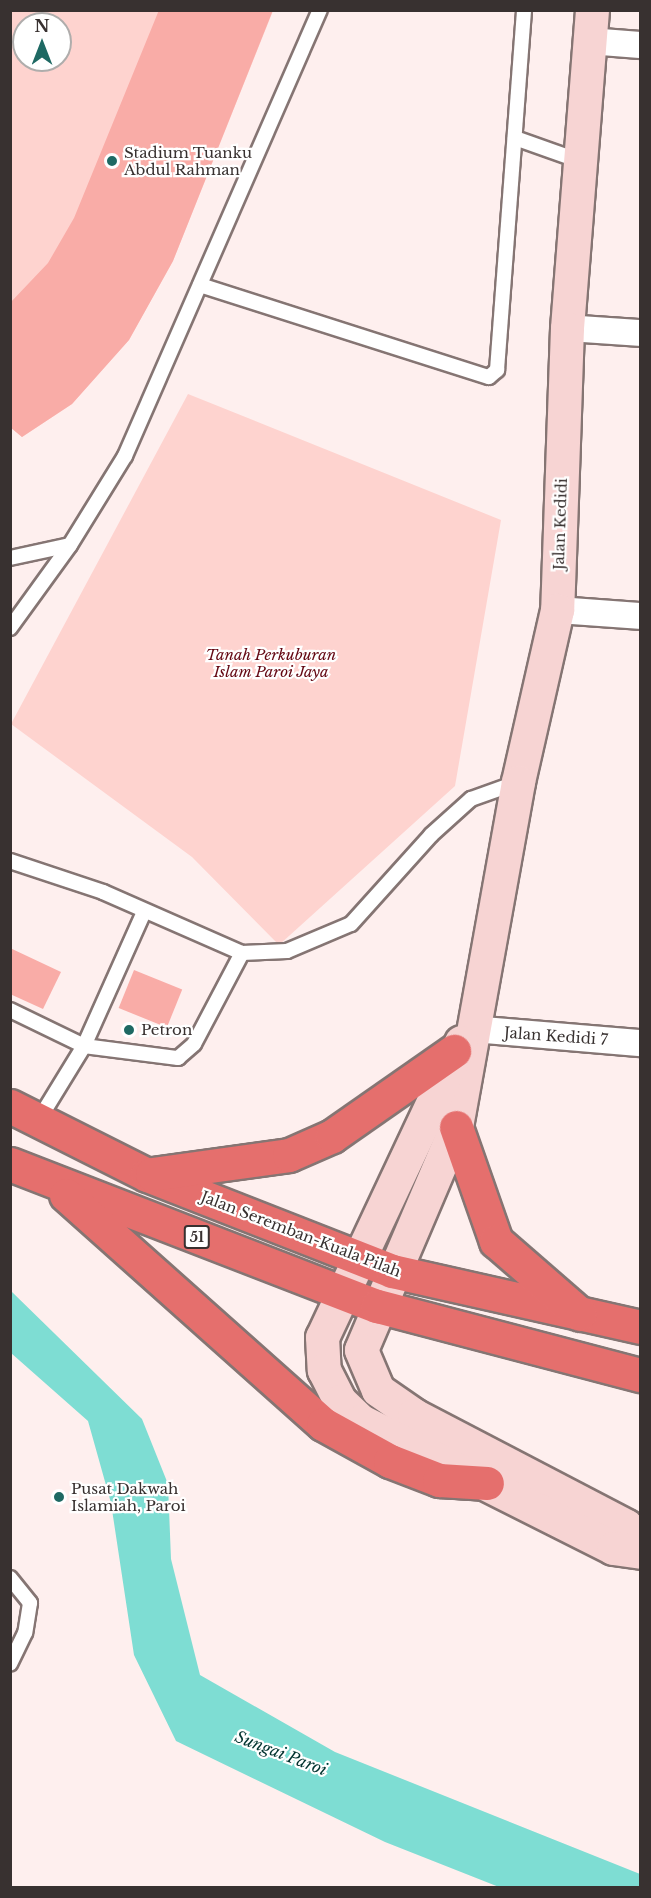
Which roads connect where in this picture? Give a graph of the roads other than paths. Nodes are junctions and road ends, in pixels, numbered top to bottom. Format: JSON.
{"nodes":[{"id":1,"x":320,"y":10,"type":"edge"},
{"id":2,"x":524,"y":10,"type":"edge"},
{"id":3,"x":590,"y":26,"type":"edge"},
{"id":4,"x":640,"y":45,"type":"edge"},
{"id":5,"x":515,"y":138,"type":"junction"},
{"id":6,"x":582,"y":162,"type":"junction"},
{"id":7,"x":200,"y":285,"type":"junction"},
{"id":8,"x":567,"y":328,"type":"junction"},
{"id":9,"x":640,"y":333,"type":"edge"},
{"id":10,"x":70,"y":545,"type":"junction"},
{"id":11,"x":10,"y":558,"type":"edge"},
{"id":12,"x":556,"y":610,"type":"junction"},
{"id":13,"x":640,"y":616,"type":"edge"},
{"id":14,"x":10,"y":628,"type":"edge"},
{"id":15,"x":518,"y":782,"type":"junction"},
{"id":16,"x":10,"y":861,"type":"edge"},
{"id":17,"x":144,"y":912,"type":"junction"},
{"id":18,"x":242,"y":953,"type":"junction"},
{"id":19,"x":10,"y":1010,"type":"edge"},
{"id":20,"x":463,"y":1040,"type":"junction"},
{"id":21,"x":640,"y":1043,"type":"edge"},
{"id":22,"x":84,"y":1046,"type":"junction"},
{"id":23,"x":24,"y":1113,"type":"edge"},
{"id":24,"x":456,"y":1127,"type":"junction"},
{"id":25,"x":10,"y":1164,"type":"edge"},
{"id":26,"x":147,"y":1175,"type":"junction"},
{"id":27,"x":51,"y":1181,"type":"junction"},
{"id":28,"x":361,"y":1258,"type":"junction"},
{"id":29,"x":392,"y":1271,"type":"junction"},
{"id":30,"x":342,"y":1292,"type":"junction"},
{"id":31,"x":376,"y":1306,"type":"junction"},
{"id":32,"x":583,"y":1316,"type":"junction"},
{"id":33,"x":640,"y":1327,"type":"edge"},
{"id":34,"x":640,"y":1375,"type":"edge"},
{"id":35,"x":487,"y":1483,"type":"junction"},
{"id":36,"x":640,"y":1540,"type":"edge"},
{"id":37,"x":640,"y":1552,"type":"edge"},
{"id":38,"x":10,"y":1578,"type":"edge"},
{"id":39,"x":10,"y":1664,"type":"edge"}],
"edges":[{"from":1,"to":7,"type":"lane"},
{"from":2,"to":5,"type":"lane"},
{"from":3,"to":4,"type":"street"},
{"from":3,"to":6,"type":"street","name":"Jalan Kedidi"},
{"from":5,"to":6,"type":"lane"},
{"from":5,"to":7,"type":"lane"},
{"from":6,"to":8,"type":"street","name":"Jalan Kedidi"},
{"from":7,"to":10,"type":"lane"},
{"from":8,"to":9,"type":"street"},
{"from":8,"to":12,"type":"street","name":"Jalan Kedidi"},
{"from":10,"to":11,"type":"lane"},
{"from":10,"to":14,"type":"lane"},
{"from":12,"to":13,"type":"street"},
{"from":12,"to":15,"type":"street","name":"Jalan Kedidi"},
{"from":15,"to":18,"type":"lane"},
{"from":15,"to":20,"type":"street","name":"Jalan Kedidi"},
{"from":16,"to":17,"type":"lane"},
{"from":17,"to":18,"type":"lane"},
{"from":17,"to":22,"type":"lane"},
{"from":18,"to":22,"type":"lane"},
{"from":19,"to":22,"type":"lane"},
{"from":20,"to":21,"type":"street","name":"Jalan Kedidi 7"},
{"from":20,"to":24,"type":"street"},
{"from":20,"to":26,"type":"highway"},
{"from":20,"to":28,"type":"street"},
{"from":22,"to":23,"type":"lane"},
{"from":23,"to":26,"type":"highway","name":"Jalan Seremban-Kuala Pilah"},
{"from":24,"to":29,"type":"street"},
{"from":24,"to":32,"type":"highway"},
{"from":25,"to":27,"type":"highway","number":"51"},
{"from":26,"to":28,"type":"highway","name":"Jalan Seremban-Kuala Pilah"},
{"from":27,"to":30,"type":"highway","number":"51"},
{"from":27,"to":35,"type":"highway"},
{"from":28,"to":29,"type":"highway","name":"Jalan Seremban-Kuala Pilah"},
{"from":28,"to":30,"type":"street"},
{"from":29,"to":31,"type":"street"},
{"from":29,"to":32,"type":"highway","name":"Jalan Seremban-Kuala Pilah"},
{"from":30,"to":31,"type":"highway","number":"51"},
{"from":30,"to":35,"type":"street"},
{"from":31,"to":34,"type":"highway","number":"51"},
{"from":31,"to":36,"type":"street"},
{"from":32,"to":33,"type":"highway","name":"Jalan Seremban-Kuala Pilah"},
{"from":35,"to":37,"type":"street"},
{"from":38,"to":39,"type":"lane"}]}
